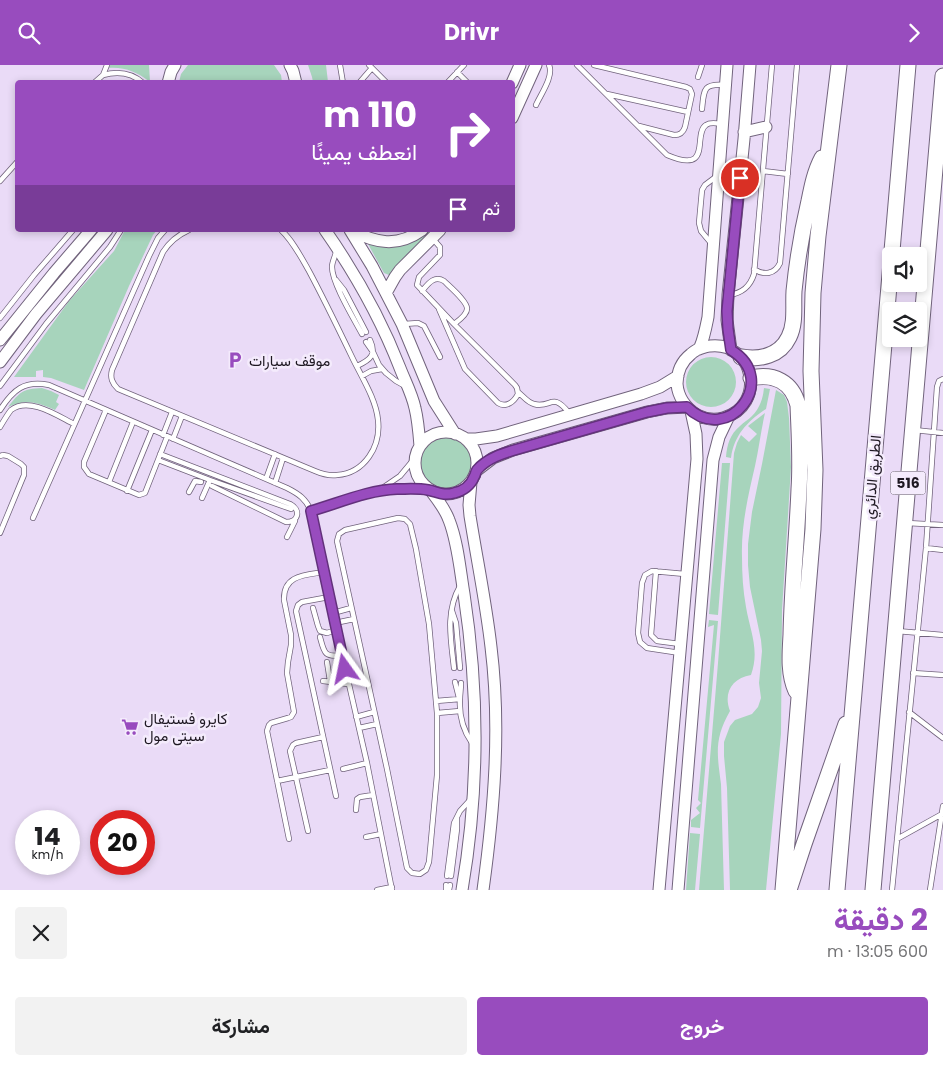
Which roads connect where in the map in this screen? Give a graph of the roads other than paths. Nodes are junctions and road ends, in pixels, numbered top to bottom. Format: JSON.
{"nodes":[{"id":1,"x":107,"y":65,"type":"edge"},
{"id":2,"x":164,"y":65,"type":"edge"},
{"id":3,"x":175,"y":65,"type":"edge"},
{"id":4,"x":290,"y":65,"type":"edge"},
{"id":5,"x":340,"y":65,"type":"edge"},
{"id":6,"x":464,"y":65,"type":"edge"},
{"id":7,"x":519,"y":65,"type":"edge"},
{"id":8,"x":536,"y":65,"type":"edge"},
{"id":9,"x":550,"y":65,"type":"edge"},
{"id":10,"x":577,"y":65,"type":"edge"},
{"id":11,"x":594,"y":65,"type":"edge"},
{"id":12,"x":700,"y":65,"type":"edge"},
{"id":13,"x":728,"y":65,"type":"edge"},
{"id":14,"x":750,"y":65,"type":"edge"},
{"id":15,"x":772,"y":65,"type":"edge"},
{"id":16,"x":797,"y":65,"type":"edge"},
{"id":17,"x":839,"y":65,"type":"edge"},
{"id":18,"x":908,"y":65,"type":"edge"},
{"id":19,"x":371,"y":67,"type":"edge"},
{"id":20,"x":458,"y":72,"type":"junction"},
{"id":21,"x":103,"y":75,"type":"junction"},
{"id":22,"x":943,"y":76,"type":"edge"},
{"id":23,"x":698,"y":77,"type":"dead end"},
{"id":24,"x":97,"y":80,"type":"edge"},
{"id":25,"x":140,"y":80,"type":"edge"},
{"id":26,"x":169,"y":80,"type":"edge"},
{"id":27,"x":169,"y":80,"type":"edge"},
{"id":28,"x":295,"y":80,"type":"edge"},
{"id":29,"x":342,"y":80,"type":"edge"},
{"id":30,"x":361,"y":80,"type":"edge"},
{"id":31,"x":384,"y":80,"type":"edge"},
{"id":32,"x":451,"y":80,"type":"edge"},
{"id":33,"x":465,"y":80,"type":"edge"},
{"id":34,"x":513,"y":80,"type":"edge"},
{"id":35,"x":726,"y":85,"type":"junction"},
{"id":36,"x":605,"y":93,"type":"junction"},
{"id":37,"x":536,"y":105,"type":"dead end"},
{"id":38,"x":702,"y":109,"type":"dead end"},
{"id":39,"x":515,"y":111,"type":"edge"},
{"id":40,"x":688,"y":113,"type":"junction"},
{"id":41,"x":723,"y":124,"type":"junction"},
{"id":42,"x":637,"y":126,"type":"junction"},
{"id":43,"x":766,"y":127,"type":"junction"},
{"id":44,"x":744,"y":132,"type":"junction"},
{"id":45,"x":828,"y":148,"type":"junction"},
{"id":46,"x":15,"y":164,"type":"edge"},
{"id":47,"x":762,"y":171,"type":"junction"},
{"id":48,"x":720,"y":174,"type":"junction"},
{"id":49,"x":788,"y":174,"type":"junction"},
{"id":50,"x":0,"y":181,"type":"edge"},
{"id":51,"x":71,"y":232,"type":"edge"},
{"id":52,"x":89,"y":232,"type":"edge"},
{"id":53,"x":105,"y":232,"type":"edge"},
{"id":54,"x":120,"y":232,"type":"edge"},
{"id":55,"x":164,"y":232,"type":"edge"},
{"id":56,"x":185,"y":232,"type":"edge"},
{"id":57,"x":283,"y":232,"type":"edge"},
{"id":58,"x":327,"y":232,"type":"edge"},
{"id":59,"x":351,"y":232,"type":"edge"},
{"id":60,"x":354,"y":232,"type":"edge"},
{"id":61,"x":419,"y":232,"type":"edge"},
{"id":62,"x":436,"y":234,"type":"edge"},
{"id":63,"x":714,"y":245,"type":"junction"},
{"id":64,"x":338,"y":248,"type":"junction"},
{"id":65,"x":754,"y":269,"type":"junction"},
{"id":66,"x":422,"y":291,"type":"junction"},
{"id":67,"x":386,"y":293,"type":"junction"},
{"id":68,"x":728,"y":295,"type":"junction"},
{"id":69,"x":439,"y":309,"type":"junction"},
{"id":70,"x":0,"y":318,"type":"edge"},
{"id":71,"x":454,"y":324,"type":"junction"},
{"id":72,"x":402,"y":325,"type":"junction"},
{"id":73,"x":364,"y":333,"type":"dead end"},
{"id":74,"x":0,"y":340,"type":"edge"},
{"id":75,"x":368,"y":341,"type":"dead end"},
{"id":76,"x":699,"y":349,"type":"junction"},
{"id":77,"x":373,"y":352,"type":"junction"},
{"id":78,"x":736,"y":353,"type":"junction"},
{"id":79,"x":440,"y":357,"type":"dead end"},
{"id":80,"x":0,"y":362,"type":"edge"},
{"id":81,"x":357,"y":366,"type":"junction"},
{"id":82,"x":382,"y":369,"type":"junction"},
{"id":83,"x":362,"y":376,"type":"junction"},
{"id":84,"x":678,"y":377,"type":"junction"},
{"id":85,"x":751,"y":378,"type":"junction"},
{"id":86,"x":943,"y":379,"type":"edge"},
{"id":87,"x":0,"y":386,"type":"edge"},
{"id":88,"x":408,"y":387,"type":"junction"},
{"id":89,"x":518,"y":392,"type":"junction"},
{"id":90,"x":84,"y":401,"type":"junction"},
{"id":91,"x":689,"y":409,"type":"junction"},
{"id":92,"x":0,"y":410,"type":"edge"},
{"id":93,"x":106,"y":410,"type":"junction"},
{"id":94,"x":172,"y":412,"type":"junction"},
{"id":95,"x":570,"y":414,"type":"junction"},
{"id":96,"x":182,"y":416,"type":"junction"},
{"id":97,"x":729,"y":416,"type":"junction"},
{"id":98,"x":133,"y":422,"type":"junction"},
{"id":99,"x":74,"y":424,"type":"junction"},
{"id":100,"x":0,"y":427,"type":"edge"},
{"id":101,"x":152,"y":430,"type":"junction"},
{"id":102,"x":913,"y":430,"type":"junction"},
{"id":103,"x":934,"y":432,"type":"junction"},
{"id":104,"x":943,"y":433,"type":"edge"},
{"id":105,"x":460,"y":436,"type":"junction"},
{"id":106,"x":167,"y":437,"type":"junction"},
{"id":107,"x":420,"y":446,"type":"junction"},
{"id":108,"x":160,"y":454,"type":"junction"},
{"id":109,"x":275,"y":455,"type":"junction"},
{"id":110,"x":0,"y":456,"type":"edge"},
{"id":111,"x":283,"y":458,"type":"junction"},
{"id":112,"x":415,"y":458,"type":"junction"},
{"id":113,"x":158,"y":460,"type":"junction"},
{"id":114,"x":476,"y":471,"type":"junction"},
{"id":115,"x":266,"y":479,"type":"junction"},
{"id":116,"x":210,"y":480,"type":"junction"},
{"id":117,"x":109,"y":482,"type":"junction"},
{"id":118,"x":201,"y":482,"type":"dead end"},
{"id":119,"x":276,"y":483,"type":"junction"},
{"id":120,"x":471,"y":483,"type":"junction"},
{"id":121,"x":212,"y":486,"type":"dead end"},
{"id":122,"x":127,"y":491,"type":"junction"},
{"id":123,"x":378,"y":491,"type":"junction"},
{"id":124,"x":430,"y":491,"type":"junction"},
{"id":125,"x":189,"y":492,"type":"dead end"},
{"id":126,"x":202,"y":497,"type":"dead end"},
{"id":127,"x":291,"y":509,"type":"dead end"},
{"id":128,"x":311,"y":511,"type":"junction"},
{"id":129,"x":33,"y":519,"type":"dead end"},
{"id":130,"x":295,"y":521,"type":"dead end"},
{"id":131,"x":905,"y":523,"type":"junction"},
{"id":132,"x":927,"y":524,"type":"junction"},
{"id":133,"x":943,"y":525,"type":"edge"},
{"id":134,"x":0,"y":533,"type":"edge"},
{"id":135,"x":287,"y":537,"type":"dead end"},
{"id":136,"x":926,"y":548,"type":"junction"},
{"id":137,"x":943,"y":550,"type":"edge"},
{"id":138,"x":656,"y":571,"type":"junction"},
{"id":139,"x":324,"y":572,"type":"junction"},
{"id":140,"x":687,"y":574,"type":"junction"},
{"id":141,"x":462,"y":582,"type":"junction"},
{"id":142,"x":329,"y":597,"type":"junction"},
{"id":143,"x":313,"y":608,"type":"dead end"},
{"id":144,"x":351,"y":608,"type":"junction"},
{"id":145,"x":451,"y":610,"type":"junction"},
{"id":146,"x":332,"y":613,"type":"junction"},
{"id":147,"x":354,"y":619,"type":"junction"},
{"id":148,"x":335,"y":623,"type":"junction"},
{"id":149,"x":336,"y":630,"type":"junction"},
{"id":150,"x":896,"y":631,"type":"junction"},
{"id":151,"x":917,"y":633,"type":"junction"},
{"id":152,"x":943,"y":635,"type":"edge"},
{"id":153,"x":320,"y":637,"type":"dead end"},
{"id":154,"x":680,"y":648,"type":"junction"},
{"id":155,"x":342,"y":655,"type":"junction"},
{"id":156,"x":326,"y":662,"type":"dead end"},
{"id":157,"x":454,"y":668,"type":"dead end"},
{"id":158,"x":460,"y":668,"type":"dead end"},
{"id":159,"x":913,"y":673,"type":"junction"},
{"id":160,"x":943,"y":675,"type":"edge"},
{"id":161,"x":323,"y":681,"type":"dead end"},
{"id":162,"x":330,"y":681,"type":"junction"},
{"id":163,"x":455,"y":682,"type":"dead end"},
{"id":164,"x":461,"y":683,"type":"dead end"},
{"id":165,"x":348,"y":684,"type":"junction"},
{"id":166,"x":460,"y":699,"type":"junction"},
{"id":167,"x":799,"y":700,"type":"junction"},
{"id":168,"x":436,"y":701,"type":"junction"},
{"id":169,"x":852,"y":706,"type":"junction"},
{"id":170,"x":460,"y":711,"type":"junction"},
{"id":171,"x":374,"y":712,"type":"junction"},
{"id":172,"x":909,"y":712,"type":"junction"},
{"id":173,"x":437,"y":713,"type":"junction"},
{"id":174,"x":356,"y":717,"type":"junction"},
{"id":175,"x":377,"y":724,"type":"junction"},
{"id":176,"x":359,"y":728,"type":"junction"},
{"id":177,"x":323,"y":737,"type":"junction"},
{"id":178,"x":943,"y":738,"type":"edge"},
{"id":179,"x":475,"y":748,"type":"junction"},
{"id":180,"x":367,"y":763,"type":"junction"},
{"id":181,"x":330,"y":769,"type":"junction"},
{"id":182,"x":343,"y":769,"type":"dead end"},
{"id":183,"x":296,"y":777,"type":"junction"},
{"id":184,"x":276,"y":781,"type":"junction"},
{"id":185,"x":373,"y":795,"type":"junction"},
{"id":186,"x":336,"y":796,"type":"dead end"},
{"id":187,"x":474,"y":797,"type":"junction"},
{"id":188,"x":943,"y":806,"type":"edge"},
{"id":189,"x":356,"y":810,"type":"dead end"},
{"id":190,"x":942,"y":814,"type":"junction"},
{"id":191,"x":308,"y":831,"type":"dead end"},
{"id":192,"x":381,"y":834,"type":"junction"},
{"id":193,"x":366,"y":837,"type":"dead end"},
{"id":194,"x":289,"y":839,"type":"dead end"},
{"id":195,"x":897,"y":839,"type":"junction"},
{"id":196,"x":449,"y":876,"type":"dead end"},
{"id":197,"x":392,"y":889,"type":"edge"},
{"id":198,"x":377,"y":890,"type":"edge"},
{"id":199,"x":462,"y":890,"type":"edge"},
{"id":200,"x":483,"y":890,"type":"edge"},
{"id":201,"x":659,"y":890,"type":"edge"},
{"id":202,"x":678,"y":890,"type":"edge"},
{"id":203,"x":783,"y":890,"type":"edge"},
{"id":204,"x":790,"y":890,"type":"edge"},
{"id":205,"x":837,"y":890,"type":"edge"},
{"id":206,"x":873,"y":890,"type":"edge"},
{"id":207,"x":892,"y":890,"type":"edge"},
{"id":208,"x":930,"y":890,"type":"edge"}],
"edges":[{"from":1,"to":21,"type":"lane"},
{"from":2,"to":26,"type":"street"},
{"from":3,"to":27,"type":"street"},
{"from":4,"to":28,"type":"street"},
{"from":5,"to":29,"type":"lane"},
{"from":6,"to":20,"type":"lane"},
{"from":7,"to":34,"type":"street"},
{"from":8,"to":39,"type":"street"},
{"from":9,"to":37,"type":"lane"},
{"from":10,"to":36,"type":"lane"},
{"from":11,"to":40,"type":"lane"},
{"from":12,"to":23,"type":"lane"},
{"from":13,"to":35,"type":"street"},
{"from":14,"to":44,"type":"street"},
{"from":15,"to":43,"type":"lane"},
{"from":16,"to":49,"type":"lane"},
{"from":17,"to":45,"type":"highway"},
{"from":18,"to":169,"type":"highway","name":"الطريق الدائري","number":"516"},
{"from":19,"to":30,"type":"lane"},
{"from":19,"to":31,"type":"lane"},
{"from":20,"to":32,"type":"lane"},
{"from":20,"to":33,"type":"lane"},
{"from":21,"to":24,"type":"lane"},
{"from":21,"to":25,"type":"lane"},
{"from":22,"to":102,"type":"highway","number":"516"},
{"from":35,"to":38,"type":"lane"},
{"from":35,"to":41,"type":"street"},
{"from":36,"to":40,"type":"lane"},
{"from":36,"to":42,"type":"lane"},
{"from":40,"to":42,"type":"lane"},
{"from":41,"to":42,"type":"lane"},
{"from":41,"to":48,"type":"street"},
{"from":43,"to":44,"type":"street"},
{"from":43,"to":47,"type":"lane"},
{"from":44,"to":68,"type":"street"},
{"from":45,"to":78,"type":"highway"},
{"from":45,"to":167,"type":"highway"},
{"from":46,"to":50,"type":"lane"},
{"from":47,"to":49,"type":"lane"},
{"from":47,"to":65,"type":"lane"},
{"from":48,"to":63,"type":"street"},
{"from":48,"to":63,"type":"lane"},
{"from":49,"to":65,"type":"lane"},
{"from":51,"to":70,"type":"lane"},
{"from":52,"to":74,"type":"street"},
{"from":53,"to":80,"type":"street"},
{"from":54,"to":87,"type":"lane"},
{"from":55,"to":90,"type":"lane"},
{"from":56,"to":94,"type":"lane"},
{"from":57,"to":81,"type":"lane"},
{"from":58,"to":64,"type":"street"},
{"from":59,"to":67,"type":"street"},
{"from":60,"to":61,"type":"street"},
{"from":62,"to":66,"type":"lane"},
{"from":62,"to":67,"type":"street"},
{"from":63,"to":76,"type":"street"},
{"from":64,"to":73,"type":"lane"},
{"from":64,"to":88,"type":"street"},
{"from":65,"to":68,"type":"lane"},
{"from":66,"to":69,"type":"lane"},
{"from":66,"to":71,"type":"lane"},
{"from":67,"to":72,"type":"street"},
{"from":68,"to":78,"type":"street"},
{"from":69,"to":71,"type":"lane"},
{"from":69,"to":89,"type":"lane"},
{"from":71,"to":89,"type":"lane"},
{"from":72,"to":79,"type":"lane"},
{"from":72,"to":105,"type":"street"},
{"from":75,"to":77,"type":"lane"},
{"from":76,"to":78,"type":"street"},
{"from":76,"to":84,"type":"street"},
{"from":77,"to":81,"type":"lane"},
{"from":77,"to":82,"type":"lane"},
{"from":78,"to":85,"type":"street"},
{"from":81,"to":83,"type":"lane"},
{"from":82,"to":83,"type":"lane"},
{"from":82,"to":88,"type":"lane"},
{"from":83,"to":111,"type":"lane"},
{"from":84,"to":91,"type":"street"},
{"from":84,"to":95,"type":"street"},
{"from":85,"to":97,"type":"street"},
{"from":85,"to":167,"type":"highway"},
{"from":86,"to":103,"type":"lane"},
{"from":88,"to":107,"type":"street"},
{"from":89,"to":95,"type":"lane"},
{"from":90,"to":92,"type":"lane"},
{"from":90,"to":93,"type":"lane"},
{"from":90,"to":99,"type":"lane"},
{"from":91,"to":97,"type":"street"},
{"from":91,"to":114,"type":"street"},
{"from":91,"to":140,"type":"street"},
{"from":93,"to":98,"type":"lane"},
{"from":93,"to":117,"type":"lane"},
{"from":94,"to":96,"type":"lane"},
{"from":94,"to":106,"type":"lane"},
{"from":95,"to":105,"type":"street"},
{"from":96,"to":106,"type":"lane"},
{"from":96,"to":109,"type":"lane"},
{"from":97,"to":202,"type":"street"},
{"from":98,"to":101,"type":"lane"},
{"from":98,"to":117,"type":"lane"},
{"from":99,"to":100,"type":"lane"},
{"from":99,"to":129,"type":"lane"},
{"from":101,"to":106,"type":"lane"},
{"from":101,"to":122,"type":"lane"},
{"from":102,"to":103,"type":"lane"},
{"from":102,"to":131,"type":"highway","number":"516"},
{"from":103,"to":104,"type":"lane"},
{"from":103,"to":132,"type":"lane"},
{"from":105,"to":107,"type":"street"},
{"from":105,"to":114,"type":"street"},
{"from":106,"to":108,"type":"lane"},
{"from":106,"to":115,"type":"lane"},
{"from":107,"to":112,"type":"street"},
{"from":108,"to":113,"type":"lane"},
{"from":108,"to":121,"type":"lane"},
{"from":109,"to":111,"type":"lane"},
{"from":109,"to":115,"type":"lane"},
{"from":110,"to":134,"type":"lane"},
{"from":111,"to":119,"type":"lane"},
{"from":112,"to":123,"type":"lane"},
{"from":112,"to":124,"type":"street"},
{"from":113,"to":116,"type":"lane"},
{"from":113,"to":122,"type":"lane"},
{"from":114,"to":120,"type":"street"},
{"from":115,"to":119,"type":"lane"},
{"from":116,"to":126,"type":"lane"},
{"from":116,"to":127,"type":"lane"},
{"from":117,"to":122,"type":"lane"},
{"from":118,"to":125,"type":"lane"},
{"from":119,"to":128,"type":"lane"},
{"from":120,"to":124,"type":"street"},
{"from":120,"to":200,"type":"street"},
{"from":123,"to":124,"type":"lane"},
{"from":123,"to":128,"type":"lane"},
{"from":124,"to":141,"type":"street"},
{"from":128,"to":139,"type":"lane"},
{"from":130,"to":135,"type":"lane"},
{"from":131,"to":132,"type":"lane"},
{"from":131,"to":150,"type":"highway","number":"516"},
{"from":132,"to":133,"type":"lane"},
{"from":132,"to":136,"type":"lane"},
{"from":136,"to":137,"type":"lane"},
{"from":136,"to":151,"type":"lane"},
{"from":138,"to":140,"type":"lane"},
{"from":138,"to":154,"type":"lane"},
{"from":138,"to":154,"type":"lane"},
{"from":139,"to":142,"type":"lane"},
{"from":139,"to":184,"type":"lane"},
{"from":140,"to":154,"type":"street"},
{"from":141,"to":145,"type":"lane"},
{"from":141,"to":179,"type":"street"},
{"from":142,"to":146,"type":"lane"},
{"from":142,"to":177,"type":"lane"},
{"from":143,"to":149,"type":"lane"},
{"from":144,"to":146,"type":"lane"},
{"from":144,"to":147,"type":"lane"},
{"from":144,"to":168,"type":"lane"},
{"from":145,"to":157,"type":"lane"},
{"from":145,"to":158,"type":"lane"},
{"from":146,"to":148,"type":"lane"},
{"from":147,"to":148,"type":"lane"},
{"from":147,"to":171,"type":"lane"},
{"from":148,"to":149,"type":"lane"},
{"from":149,"to":155,"type":"lane"},
{"from":150,"to":151,"type":"lane"},
{"from":150,"to":206,"type":"highway","number":"516"},
{"from":151,"to":152,"type":"lane"},
{"from":151,"to":159,"type":"lane"},
{"from":153,"to":155,"type":"lane"},
{"from":154,"to":201,"type":"street"},
{"from":155,"to":165,"type":"lane"},
{"from":156,"to":162,"type":"lane"},
{"from":159,"to":160,"type":"lane"},
{"from":159,"to":172,"type":"lane"},
{"from":161,"to":162,"type":"lane"},
{"from":162,"to":165,"type":"lane"},
{"from":163,"to":166,"type":"lane"},
{"from":164,"to":166,"type":"lane"},
{"from":165,"to":174,"type":"lane"},
{"from":166,"to":168,"type":"lane"},
{"from":166,"to":170,"type":"lane"},
{"from":167,"to":203,"type":"highway"},
{"from":168,"to":173,"type":"lane"},
{"from":169,"to":204,"type":"highway","number":"516"},
{"from":169,"to":205,"type":"highway","name":"الطريق الدائري","number":"516"},
{"from":170,"to":173,"type":"lane"},
{"from":170,"to":179,"type":"lane"},
{"from":171,"to":174,"type":"lane"},
{"from":171,"to":175,"type":"lane"},
{"from":172,"to":178,"type":"lane"},
{"from":172,"to":195,"type":"lane"},
{"from":173,"to":175,"type":"lane"},
{"from":174,"to":176,"type":"lane"},
{"from":175,"to":176,"type":"lane"},
{"from":176,"to":180,"type":"lane"},
{"from":177,"to":181,"type":"lane"},
{"from":177,"to":183,"type":"lane"},
{"from":179,"to":187,"type":"street"},
{"from":180,"to":182,"type":"lane"},
{"from":180,"to":185,"type":"lane"},
{"from":181,"to":183,"type":"lane"},
{"from":181,"to":186,"type":"lane"},
{"from":183,"to":184,"type":"lane"},
{"from":183,"to":191,"type":"lane"},
{"from":184,"to":194,"type":"lane"},
{"from":185,"to":189,"type":"lane"},
{"from":185,"to":192,"type":"lane"},
{"from":187,"to":196,"type":"lane"},
{"from":187,"to":199,"type":"street"},
{"from":188,"to":190,"type":"lane"},
{"from":190,"to":195,"type":"lane"},
{"from":190,"to":208,"type":"lane"},
{"from":192,"to":193,"type":"lane"},
{"from":192,"to":197,"type":"lane"},
{"from":195,"to":207,"type":"lane"},
{"from":197,"to":198,"type":"lane"}]}
